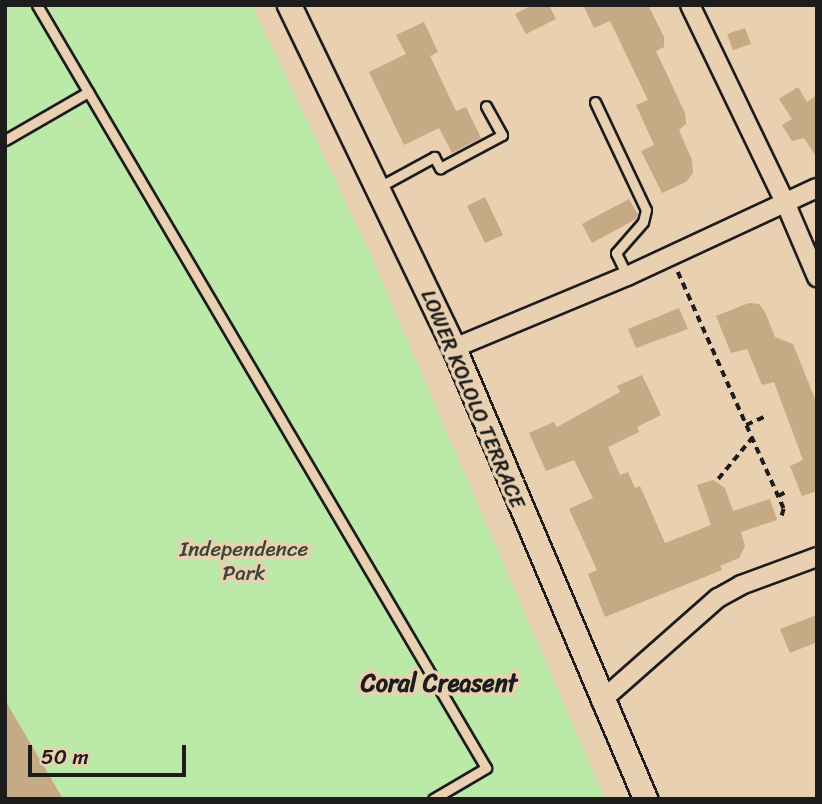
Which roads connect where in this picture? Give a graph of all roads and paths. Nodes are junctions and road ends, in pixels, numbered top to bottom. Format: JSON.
{"nodes":[{"id":1,"x":37,"y":5,"type":"edge"},
{"id":2,"x":289,"y":5,"type":"edge"},
{"id":3,"x":690,"y":5,"type":"edge"},
{"id":4,"x":88,"y":92,"type":"junction"},
{"id":5,"x":595,"y":102,"type":"dead end"},
{"id":6,"x":486,"y":106,"type":"dead end"},
{"id":7,"x":5,"y":140,"type":"edge"},
{"id":8,"x":379,"y":187,"type":"junction"},
{"id":9,"x":817,"y":188,"type":"edge"},
{"id":10,"x":785,"y":202,"type":"junction"},
{"id":11,"x":670,"y":256,"type":"junction"},
{"id":12,"x":627,"y":276,"type":"junction"},
{"id":13,"x":817,"y":277,"type":"edge"},
{"id":14,"x":454,"y":348,"type":"junction"},
{"id":15,"x":768,"y":415,"type":"dead end"},
{"id":16,"x":746,"y":425,"type":"junction"},
{"id":17,"x":752,"y":438,"type":"junction"},
{"id":18,"x":719,"y":479,"type":"dead end"},
{"id":19,"x":788,"y":491,"type":"dead end"},
{"id":20,"x":778,"y":496,"type":"junction"},
{"id":21,"x":781,"y":519,"type":"dead end"},
{"id":22,"x":816,"y":562,"type":"edge"},
{"id":23,"x":601,"y":701,"type":"junction"},
{"id":24,"x":433,"y":799,"type":"edge"},
{"id":25,"x":645,"y":799,"type":"edge"}],
"edges":[{"from":1,"to":4,"type":"lane"},
{"from":2,"to":8,"type":"street","name":"LOWER KOLOLO TERRACE"},
{"from":3,"to":10,"type":"street"},
{"from":4,"to":7,"type":"lane"},
{"from":4,"to":24,"type":"lane"},
{"from":5,"to":12,"type":"lane"},
{"from":6,"to":8,"type":"lane"},
{"from":8,"to":14,"type":"street","name":"LOWER KOLOLO TERRACE"},
{"from":9,"to":10,"type":"street"},
{"from":10,"to":11,"type":"street"},
{"from":10,"to":13,"type":"street"},
{"from":11,"to":12,"type":"street"},
{"from":11,"to":16,"type":"path"},
{"from":12,"to":14,"type":"street"},
{"from":14,"to":23,"type":"street","name":"LOWER KOLOLO TERRACE"},
{"from":15,"to":16,"type":"path"},
{"from":16,"to":17,"type":"path"},
{"from":17,"to":18,"type":"path"},
{"from":17,"to":20,"type":"path"},
{"from":19,"to":20,"type":"path"},
{"from":20,"to":21,"type":"path"},
{"from":22,"to":23,"type":"street"},
{"from":23,"to":25,"type":"street","name":"LOWER KOLOLO TERRACE"}]}
